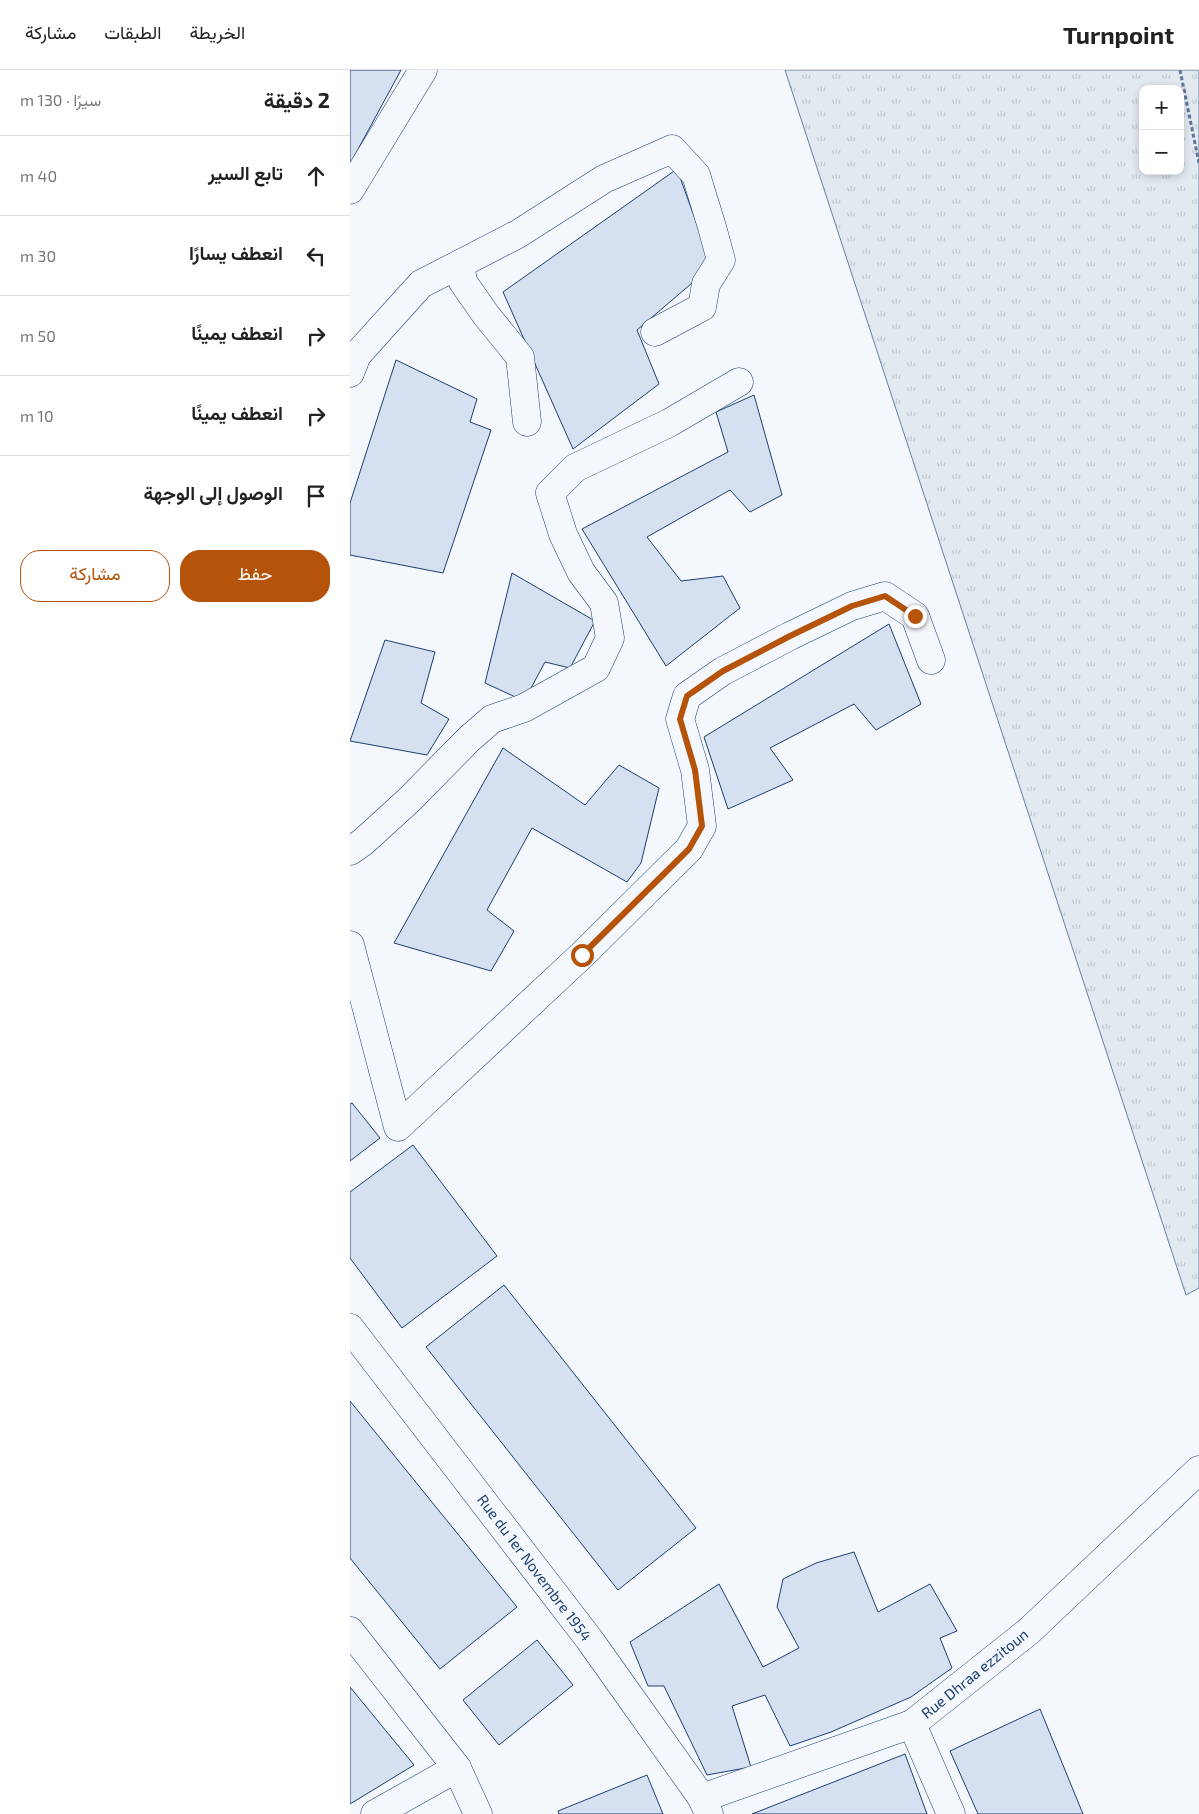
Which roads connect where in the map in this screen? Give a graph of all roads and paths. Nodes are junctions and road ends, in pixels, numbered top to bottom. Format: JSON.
{"nodes":[{"id":1,"x":423,"y":70,"type":"edge"},
{"id":2,"x":1180,"y":70,"type":"edge"},
{"id":3,"x":1199,"y":163,"type":"edge"},
{"id":4,"x":350,"y":190,"type":"edge"},
{"id":5,"x":460,"y":264,"type":"junction"},
{"id":6,"x":655,"y":332,"type":"dead end"},
{"id":7,"x":350,"y":374,"type":"edge"},
{"id":8,"x":739,"y":382,"type":"dead end"},
{"id":9,"x":526,"y":422,"type":"dead end"},
{"id":10,"x":931,"y":660,"type":"dead end"},
{"id":11,"x":350,"y":851,"type":"edge"},
{"id":12,"x":350,"y":945,"type":"edge"},
{"id":13,"x":350,"y":1328,"type":"edge"},
{"id":14,"x":1199,"y":1470,"type":"edge"},
{"id":15,"x":350,"y":1631,"type":"edge"},
{"id":16,"x":912,"y":1724,"type":"junction"},
{"id":17,"x":457,"y":1768,"type":"junction"},
{"id":18,"x":706,"y":1806,"type":"edge"},
{"id":19,"x":375,"y":1814,"type":"edge"},
{"id":20,"x":478,"y":1814,"type":"edge"},
{"id":21,"x":951,"y":1814,"type":"edge"}],
"edges":[{"from":1,"to":4,"type":"street"},
{"from":2,"to":3,"type":"path"},
{"from":5,"to":6,"type":"street"},
{"from":5,"to":7,"type":"street"},
{"from":5,"to":9,"type":"street"},
{"from":8,"to":11,"type":"street"},
{"from":10,"to":12,"type":"street"},
{"from":13,"to":18,"type":"street","name":"Rue du 1er Novembre 1954"},
{"from":14,"to":16,"type":"street","name":"Rue Dhraa ezzitoun"},
{"from":15,"to":17,"type":"street"},
{"from":16,"to":18,"type":"street","name":"Rue Dhraa ezzitoun"},
{"from":16,"to":21,"type":"street"},
{"from":17,"to":19,"type":"street"},
{"from":17,"to":20,"type":"street"}]}
